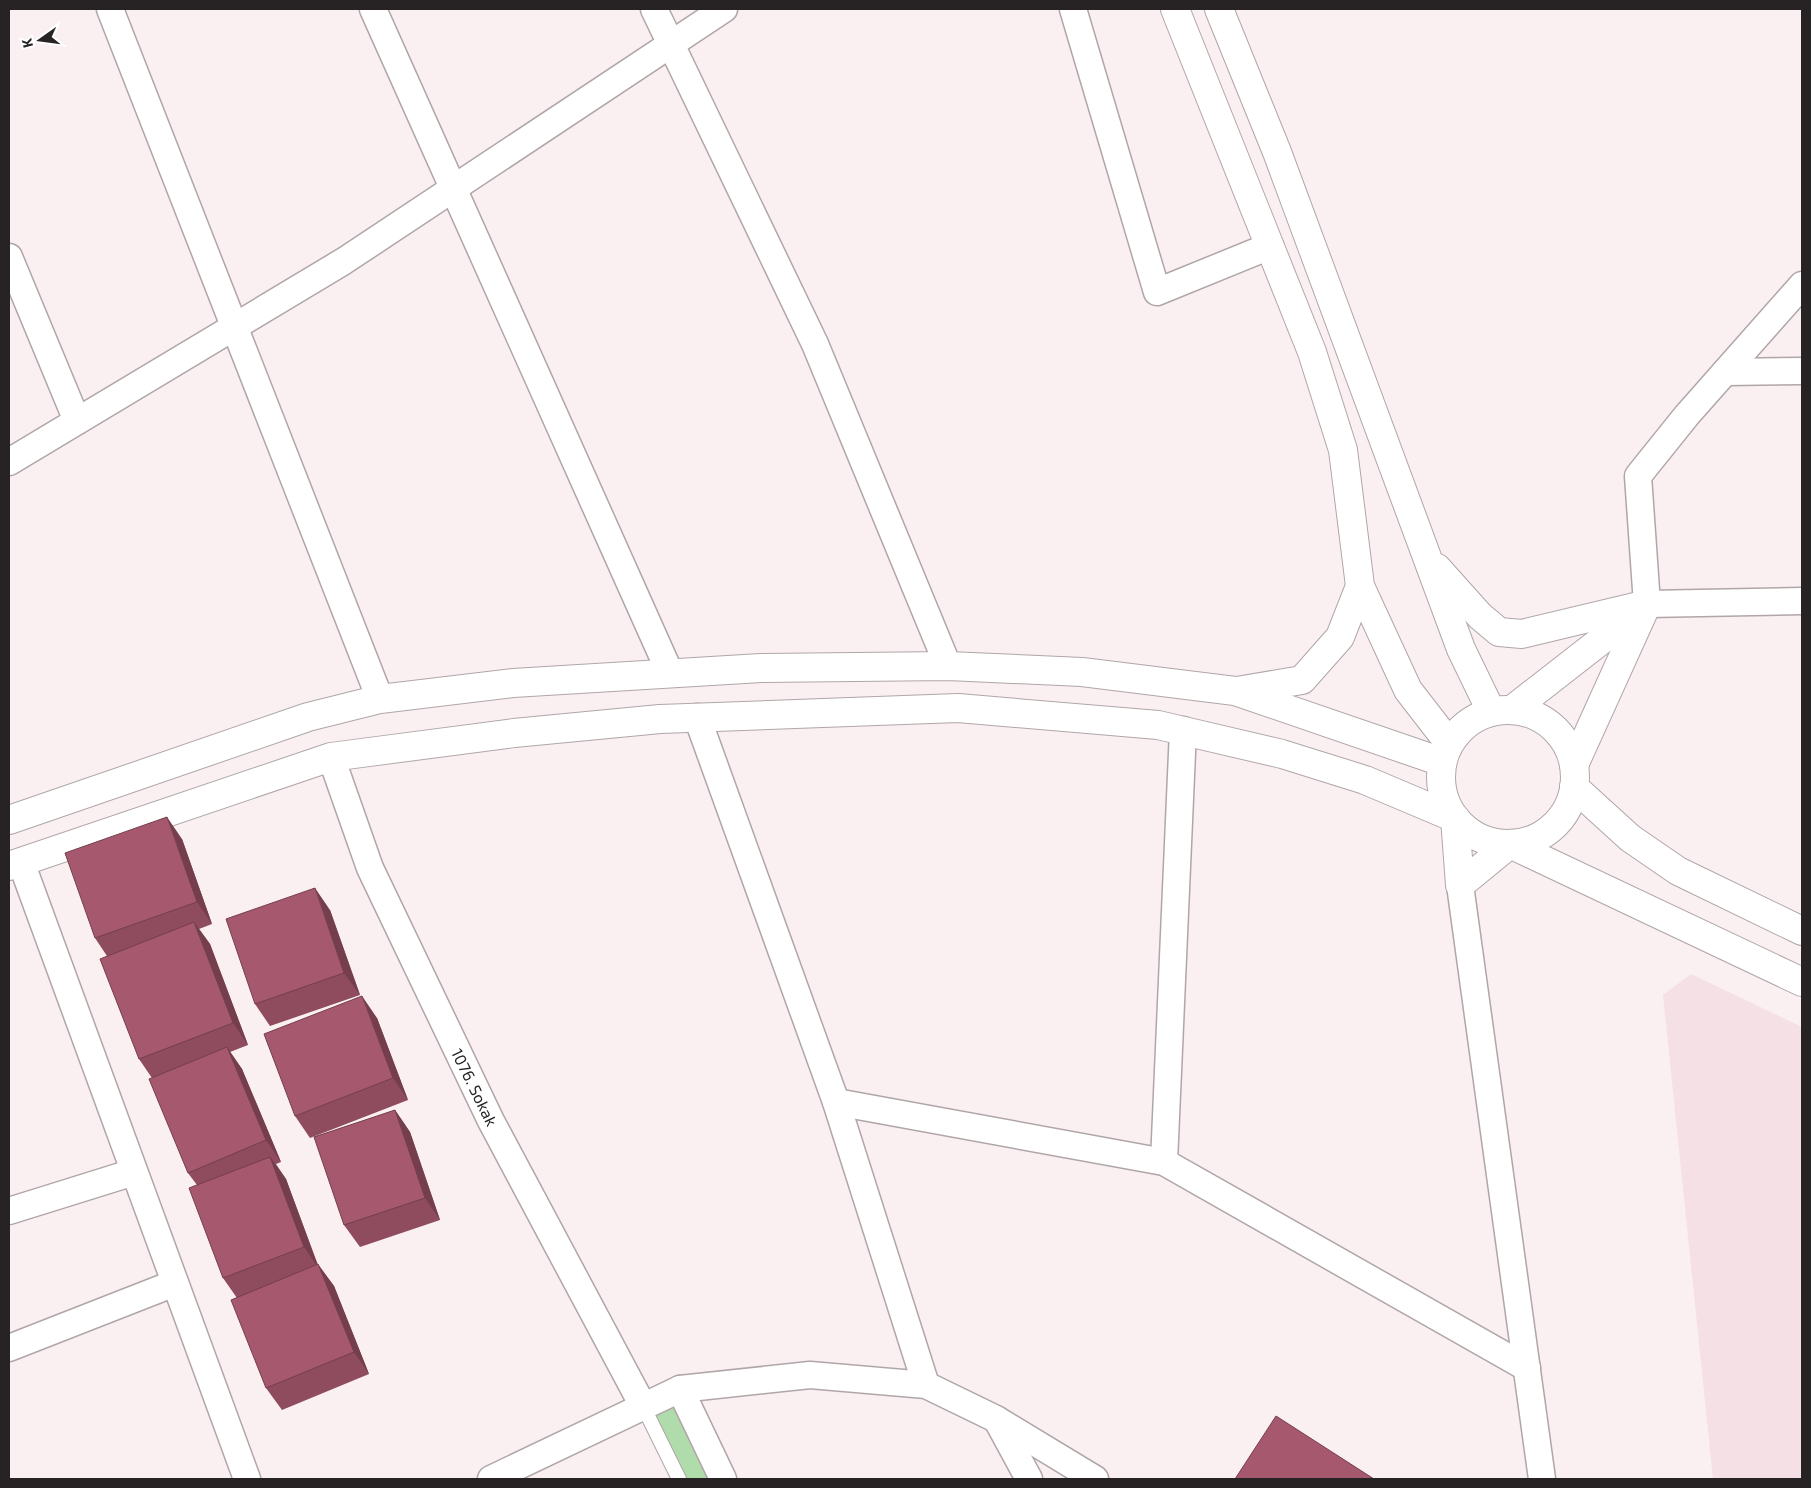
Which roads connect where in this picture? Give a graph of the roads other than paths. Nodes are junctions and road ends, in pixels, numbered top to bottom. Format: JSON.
{"nodes":[{"id":1,"x":110,"y":9,"type":"edge"},
{"id":2,"x":373,"y":9,"type":"edge"},
{"id":3,"x":654,"y":9,"type":"edge"},
{"id":4,"x":724,"y":9,"type":"edge"},
{"id":5,"x":1073,"y":9,"type":"edge"},
{"id":6,"x":1176,"y":9,"type":"edge"},
{"id":7,"x":1219,"y":9,"type":"edge"},
{"id":8,"x":671,"y":44,"type":"junction"},
{"id":9,"x":453,"y":189,"type":"junction"},
{"id":10,"x":1270,"y":246,"type":"junction"},
{"id":11,"x":9,"y":257,"type":"edge"},
{"id":12,"x":1802,"y":286,"type":"edge"},
{"id":13,"x":234,"y":327,"type":"junction"},
{"id":14,"x":1802,"y":371,"type":"edge"},
{"id":15,"x":1725,"y":372,"type":"junction"},
{"id":16,"x":77,"y":421,"type":"junction"},
{"id":17,"x":9,"y":462,"type":"edge"},
{"id":18,"x":1429,"y":560,"type":"junction"},
{"id":19,"x":1360,"y":586,"type":"junction"},
{"id":20,"x":1802,"y":602,"type":"edge"},
{"id":21,"x":1647,"y":604,"type":"junction"},
{"id":22,"x":948,"y":666,"type":"junction"},
{"id":23,"x":670,"y":674,"type":"junction"},
{"id":24,"x":1235,"y":691,"type":"junction"},
{"id":25,"x":380,"y":699,"type":"junction"},
{"id":26,"x":1502,"y":710,"type":"junction"},
{"id":27,"x":697,"y":718,"type":"junction"},
{"id":28,"x":1183,"y":730,"type":"junction"},
{"id":29,"x":1446,"y":753,"type":"junction"},
{"id":30,"x":331,"y":757,"type":"junction"},
{"id":31,"x":1574,"y":776,"type":"junction"},
{"id":32,"x":1455,"y":818,"type":"junction"},
{"id":33,"x":9,"y":820,"type":"edge"},
{"id":34,"x":1510,"y":844,"type":"junction"},
{"id":35,"x":15,"y":864,"type":"edge"},
{"id":36,"x":1460,"y":885,"type":"junction"},
{"id":37,"x":1802,"y":931,"type":"edge"},
{"id":38,"x":1802,"y":982,"type":"edge"},
{"id":39,"x":836,"y":1102,"type":"junction"},
{"id":40,"x":1164,"y":1162,"type":"junction"},
{"id":41,"x":134,"y":1172,"type":"junction"},
{"id":42,"x":9,"y":1211,"type":"edge"},
{"id":43,"x":175,"y":1283,"type":"junction"},
{"id":44,"x":9,"y":1348,"type":"edge"},
{"id":45,"x":1527,"y":1368,"type":"junction"},
{"id":46,"x":926,"y":1385,"type":"junction"},
{"id":47,"x":680,"y":1389,"type":"junction"},
{"id":48,"x":643,"y":1406,"type":"junction"},
{"id":49,"x":996,"y":1418,"type":"junction"},
{"id":50,"x":246,"y":1479,"type":"edge"},
{"id":51,"x":491,"y":1479,"type":"edge"},
{"id":52,"x":679,"y":1479,"type":"edge"},
{"id":53,"x":723,"y":1479,"type":"edge"},
{"id":54,"x":1029,"y":1479,"type":"edge"},
{"id":55,"x":1095,"y":1479,"type":"edge"},
{"id":56,"x":1542,"y":1479,"type":"edge"}],
"edges":[{"from":1,"to":13,"type":"street"},
{"from":2,"to":9,"type":"street"},
{"from":3,"to":8,"type":"street"},
{"from":4,"to":8,"type":"street"},
{"from":5,"to":10,"type":"street"},
{"from":6,"to":10,"type":"main road"},
{"from":7,"to":18,"type":"main road"},
{"from":8,"to":9,"type":"street"},
{"from":8,"to":22,"type":"street"},
{"from":9,"to":13,"type":"street"},
{"from":9,"to":23,"type":"street"},
{"from":10,"to":19,"type":"main road"},
{"from":11,"to":16,"type":"street"},
{"from":12,"to":15,"type":"street"},
{"from":13,"to":16,"type":"street"},
{"from":13,"to":25,"type":"street"},
{"from":14,"to":15,"type":"street"},
{"from":15,"to":21,"type":"street"},
{"from":16,"to":17,"type":"street"},
{"from":18,"to":21,"type":"main road"},
{"from":18,"to":26,"type":"main road"},
{"from":19,"to":24,"type":"main road"},
{"from":19,"to":29,"type":"main road"},
{"from":20,"to":21,"type":"street"},
{"from":21,"to":26,"type":"main road"},
{"from":21,"to":31,"type":"main road"},
{"from":22,"to":23,"type":"main road"},
{"from":22,"to":24,"type":"main road"},
{"from":23,"to":25,"type":"main road"},
{"from":24,"to":29,"type":"main road"},
{"from":25,"to":33,"type":"main road"},
{"from":26,"to":29,"type":"main road"},
{"from":26,"to":31,"type":"main road"},
{"from":27,"to":28,"type":"main road"},
{"from":27,"to":30,"type":"main road"},
{"from":27,"to":39,"type":"street"},
{"from":28,"to":32,"type":"main road"},
{"from":28,"to":40,"type":"street"},
{"from":29,"to":32,"type":"main road"},
{"from":30,"to":35,"type":"main road"},
{"from":30,"to":48,"type":"street","name":"1076. Sokak"},
{"from":31,"to":34,"type":"main road"},
{"from":31,"to":37,"type":"main road"},
{"from":32,"to":34,"type":"main road"},
{"from":32,"to":36,"type":"main road"},
{"from":34,"to":36,"type":"main road"},
{"from":34,"to":38,"type":"main road"},
{"from":35,"to":41,"type":"street"},
{"from":36,"to":45,"type":"street"},
{"from":39,"to":40,"type":"street"},
{"from":39,"to":46,"type":"street"},
{"from":40,"to":45,"type":"street"},
{"from":41,"to":42,"type":"street"},
{"from":41,"to":43,"type":"street"},
{"from":43,"to":44,"type":"street"},
{"from":43,"to":50,"type":"street"},
{"from":45,"to":56,"type":"street"},
{"from":46,"to":47,"type":"street"},
{"from":46,"to":49,"type":"street"},
{"from":47,"to":48,"type":"street"},
{"from":47,"to":53,"type":"street"},
{"from":48,"to":51,"type":"street"},
{"from":48,"to":52,"type":"lane"},
{"from":49,"to":54,"type":"street"},
{"from":49,"to":55,"type":"street"}]}
